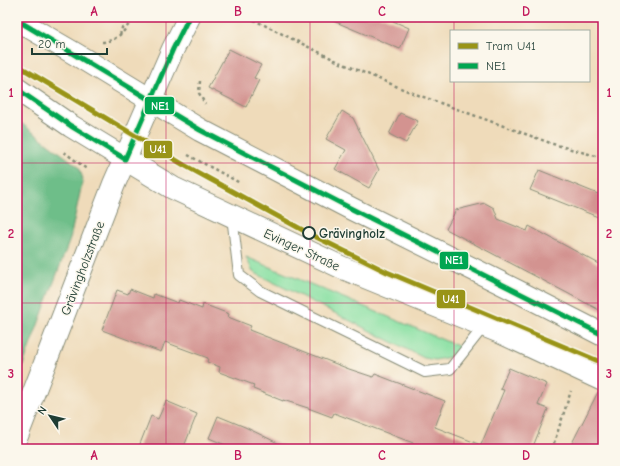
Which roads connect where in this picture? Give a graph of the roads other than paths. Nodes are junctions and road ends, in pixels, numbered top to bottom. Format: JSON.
{"nodes":[{"id":1,"x":189,"y":17,"type":"edge"},
{"id":2,"x":17,"y":20,"type":"edge"},
{"id":3,"x":17,"y":89,"type":"edge"},
{"id":4,"x":151,"y":101,"type":"junction"},
{"id":5,"x":125,"y":159,"type":"junction"},
{"id":6,"x":232,"y":216,"type":"junction"},
{"id":7,"x":484,"y":326,"type":"junction"},
{"id":8,"x":603,"y":335,"type":"edge"},
{"id":9,"x":603,"y":380,"type":"edge"},
{"id":10,"x":17,"y":436,"type":"edge"}],
"edges":[{"from":1,"to":4,"type":"main road","name":"Grävingholzstraße"},
{"from":2,"to":4,"type":"main road"},
{"from":3,"to":5,"type":"main road","name":"Evinger Straße"},
{"from":4,"to":5,"type":"main road","name":"Grävingholzstraße"},
{"from":4,"to":8,"type":"main road"},
{"from":5,"to":6,"type":"main road","name":"Evinger Straße"},
{"from":5,"to":10,"type":"main road","name":"Grävingholzstraße"},
{"from":6,"to":7,"type":"main road","name":"Evinger Straße"},
{"from":6,"to":7,"type":"lane"},
{"from":7,"to":9,"type":"main road","name":"Evinger Straße"}]}
